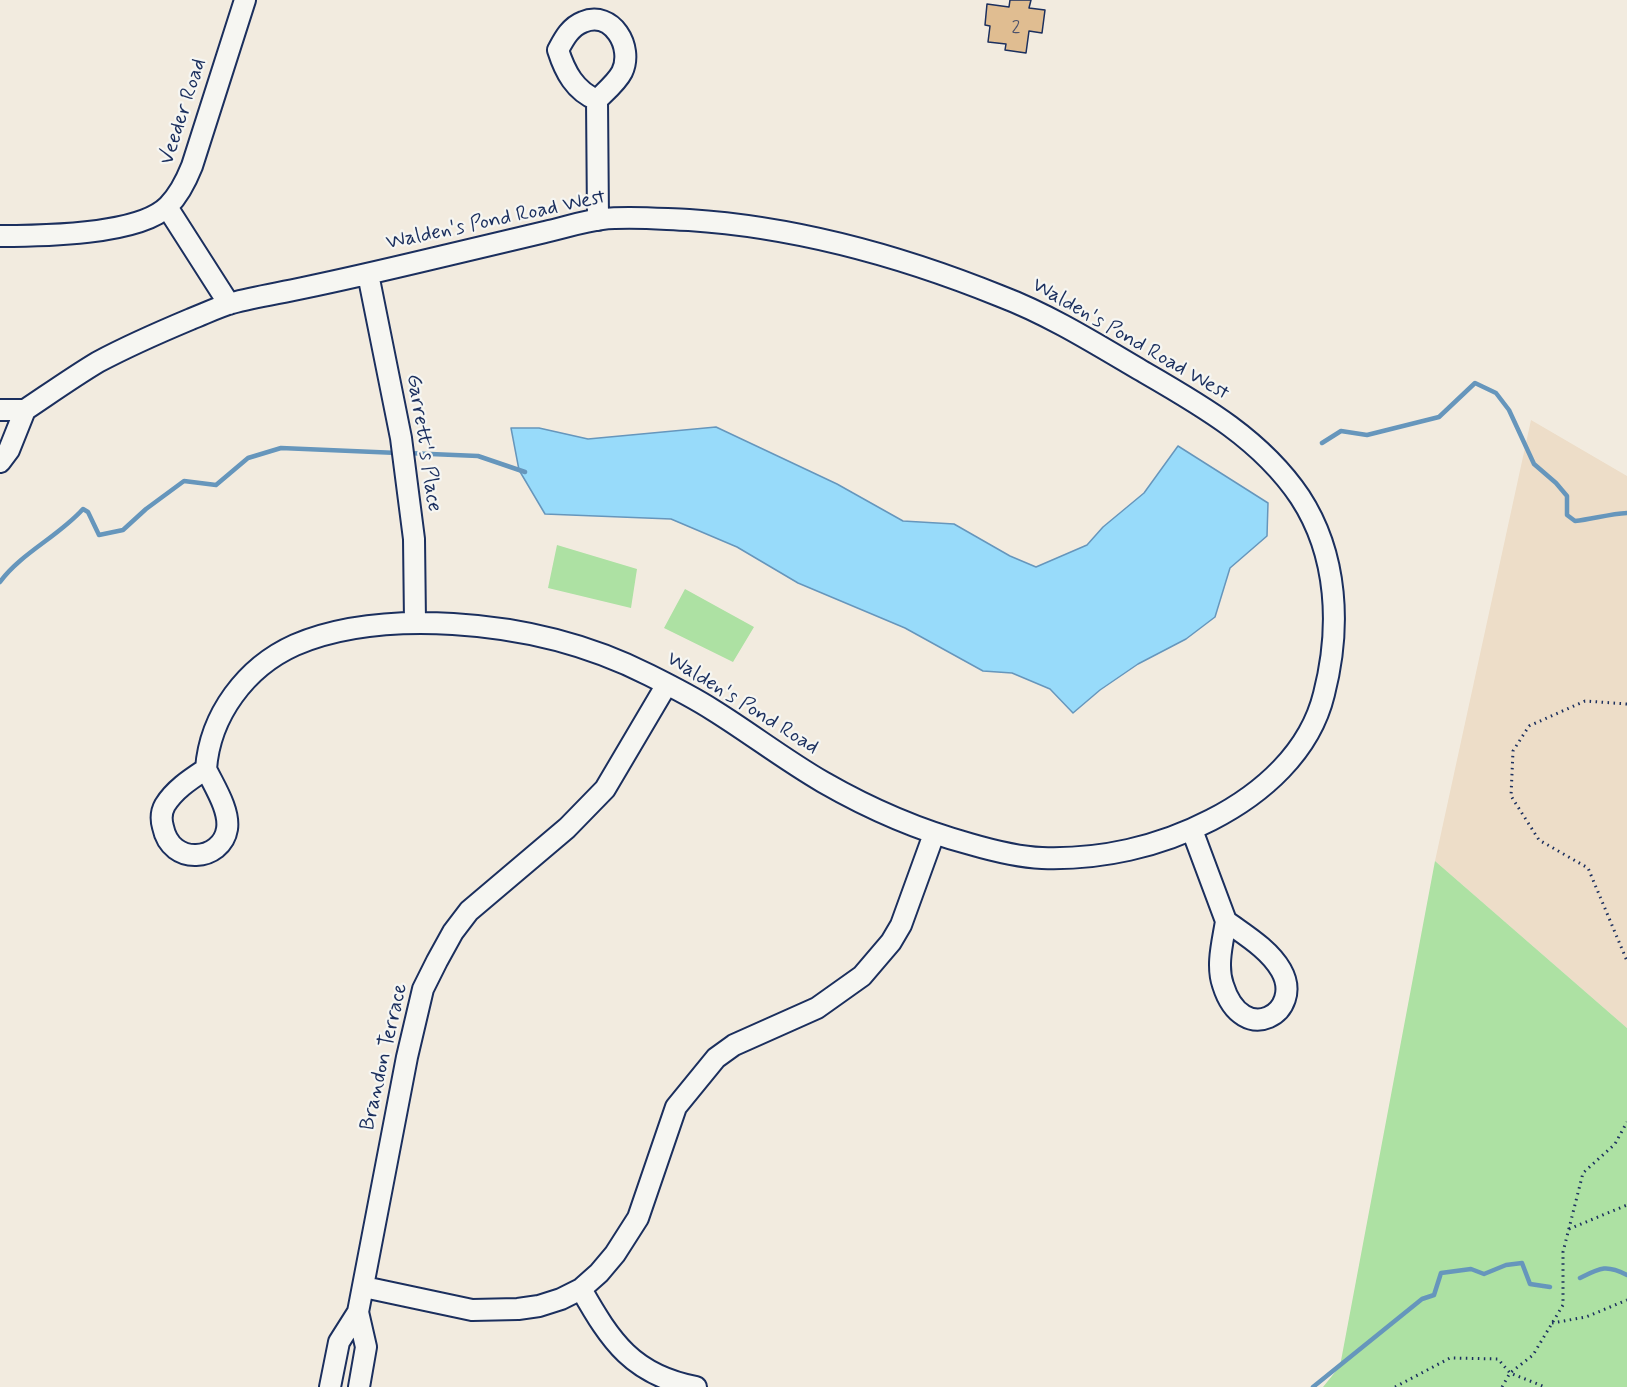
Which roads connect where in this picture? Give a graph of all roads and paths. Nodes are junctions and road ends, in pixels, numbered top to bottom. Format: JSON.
{"nodes":[{"id":1,"x":245,"y":0,"type":"edge"},
{"id":2,"x":597,"y":100,"type":"dead end"},
{"id":3,"x":167,"y":207,"type":"junction"},
{"id":4,"x":597,"y":220,"type":"junction"},
{"id":5,"x":0,"y":236,"type":"edge"},
{"id":6,"x":368,"y":274,"type":"junction"},
{"id":7,"x":229,"y":304,"type":"junction"},
{"id":8,"x":0,"y":410,"type":"edge"},
{"id":9,"x":25,"y":410,"type":"junction"},
{"id":10,"x":0,"y":462,"type":"edge"},
{"id":11,"x":415,"y":622,"type":"junction"},
{"id":12,"x":667,"y":684,"type":"junction"},
{"id":13,"x":1627,"y":704,"type":"edge"},
{"id":14,"x":206,"y":769,"type":"dead end"},
{"id":15,"x":1192,"y":830,"type":"junction"},
{"id":16,"x":934,"y":834,"type":"junction"},
{"id":17,"x":1065,"y":857,"type":"joint"},
{"id":18,"x":1226,"y":921,"type":"junction"},
{"id":19,"x":1627,"y":961,"type":"edge"},
{"id":20,"x":1627,"y":1122,"type":"edge"},
{"id":21,"x":1627,"y":1205,"type":"edge"},
{"id":22,"x":1569,"y":1229,"type":"junction"},
{"id":23,"x":364,"y":1287,"type":"junction"},
{"id":24,"x":581,"y":1289,"type":"junction"},
{"id":25,"x":1627,"y":1300,"type":"edge"},
{"id":26,"x":358,"y":1312,"type":"junction"},
{"id":27,"x":1552,"y":1323,"type":"junction"},
{"id":28,"x":1510,"y":1372,"type":"junction"},
{"id":29,"x":330,"y":1387,"type":"edge"},
{"id":30,"x":359,"y":1387,"type":"edge"},
{"id":31,"x":696,"y":1387,"type":"edge"},
{"id":32,"x":1395,"y":1387,"type":"edge"},
{"id":33,"x":1502,"y":1387,"type":"edge"},
{"id":34,"x":1545,"y":1387,"type":"edge"}],
"edges":[{"from":1,"to":3,"type":"street","name":"Veeder Road"},
{"from":2,"to":4,"type":"street"},
{"from":3,"to":5,"type":"street","name":"Veeder Road"},
{"from":3,"to":7,"type":"street"},
{"from":4,"to":6,"type":"street","name":"Walden's Pond Road West"},
{"from":4,"to":15,"type":"street","name":"Walden's Pond Road West"},
{"from":6,"to":7,"type":"street","name":"Walden's Pond Road West"},
{"from":6,"to":11,"type":"street","name":"Garrett's Place"},
{"from":7,"to":9,"type":"street","name":"Walden's Pond Road West"},
{"from":8,"to":9,"type":"street"},
{"from":9,"to":10,"type":"street"},
{"from":11,"to":12,"type":"street","name":"Walden's Pond Road"},
{"from":11,"to":14,"type":"street","name":"Walden's Pond Road"},
{"from":12,"to":16,"type":"street","name":"Walden's Pond Road"},
{"from":12,"to":23,"type":"street","name":"Brandon Terrace"},
{"from":13,"to":19,"type":"path"},
{"from":15,"to":17,"type":"street","name":"Walden's Pond Road West"},
{"from":15,"to":18,"type":"street"},
{"from":16,"to":17,"type":"street","name":"Walden's Pond Road"},
{"from":16,"to":24,"type":"street"},
{"from":18,"to":18,"type":"street"},
{"from":20,"to":22,"type":"path"},
{"from":21,"to":22,"type":"path"},
{"from":22,"to":27,"type":"path"},
{"from":23,"to":24,"type":"street"},
{"from":23,"to":26,"type":"street","name":"Brandon Terrace"},
{"from":24,"to":31,"type":"street"},
{"from":25,"to":27,"type":"path"},
{"from":26,"to":29,"type":"street","name":"Brandon Terrace"},
{"from":26,"to":30,"type":"street","name":"Brandon Terrace"},
{"from":27,"to":28,"type":"path"},
{"from":28,"to":32,"type":"path"},
{"from":28,"to":33,"type":"path"},
{"from":28,"to":34,"type":"path"}]}
